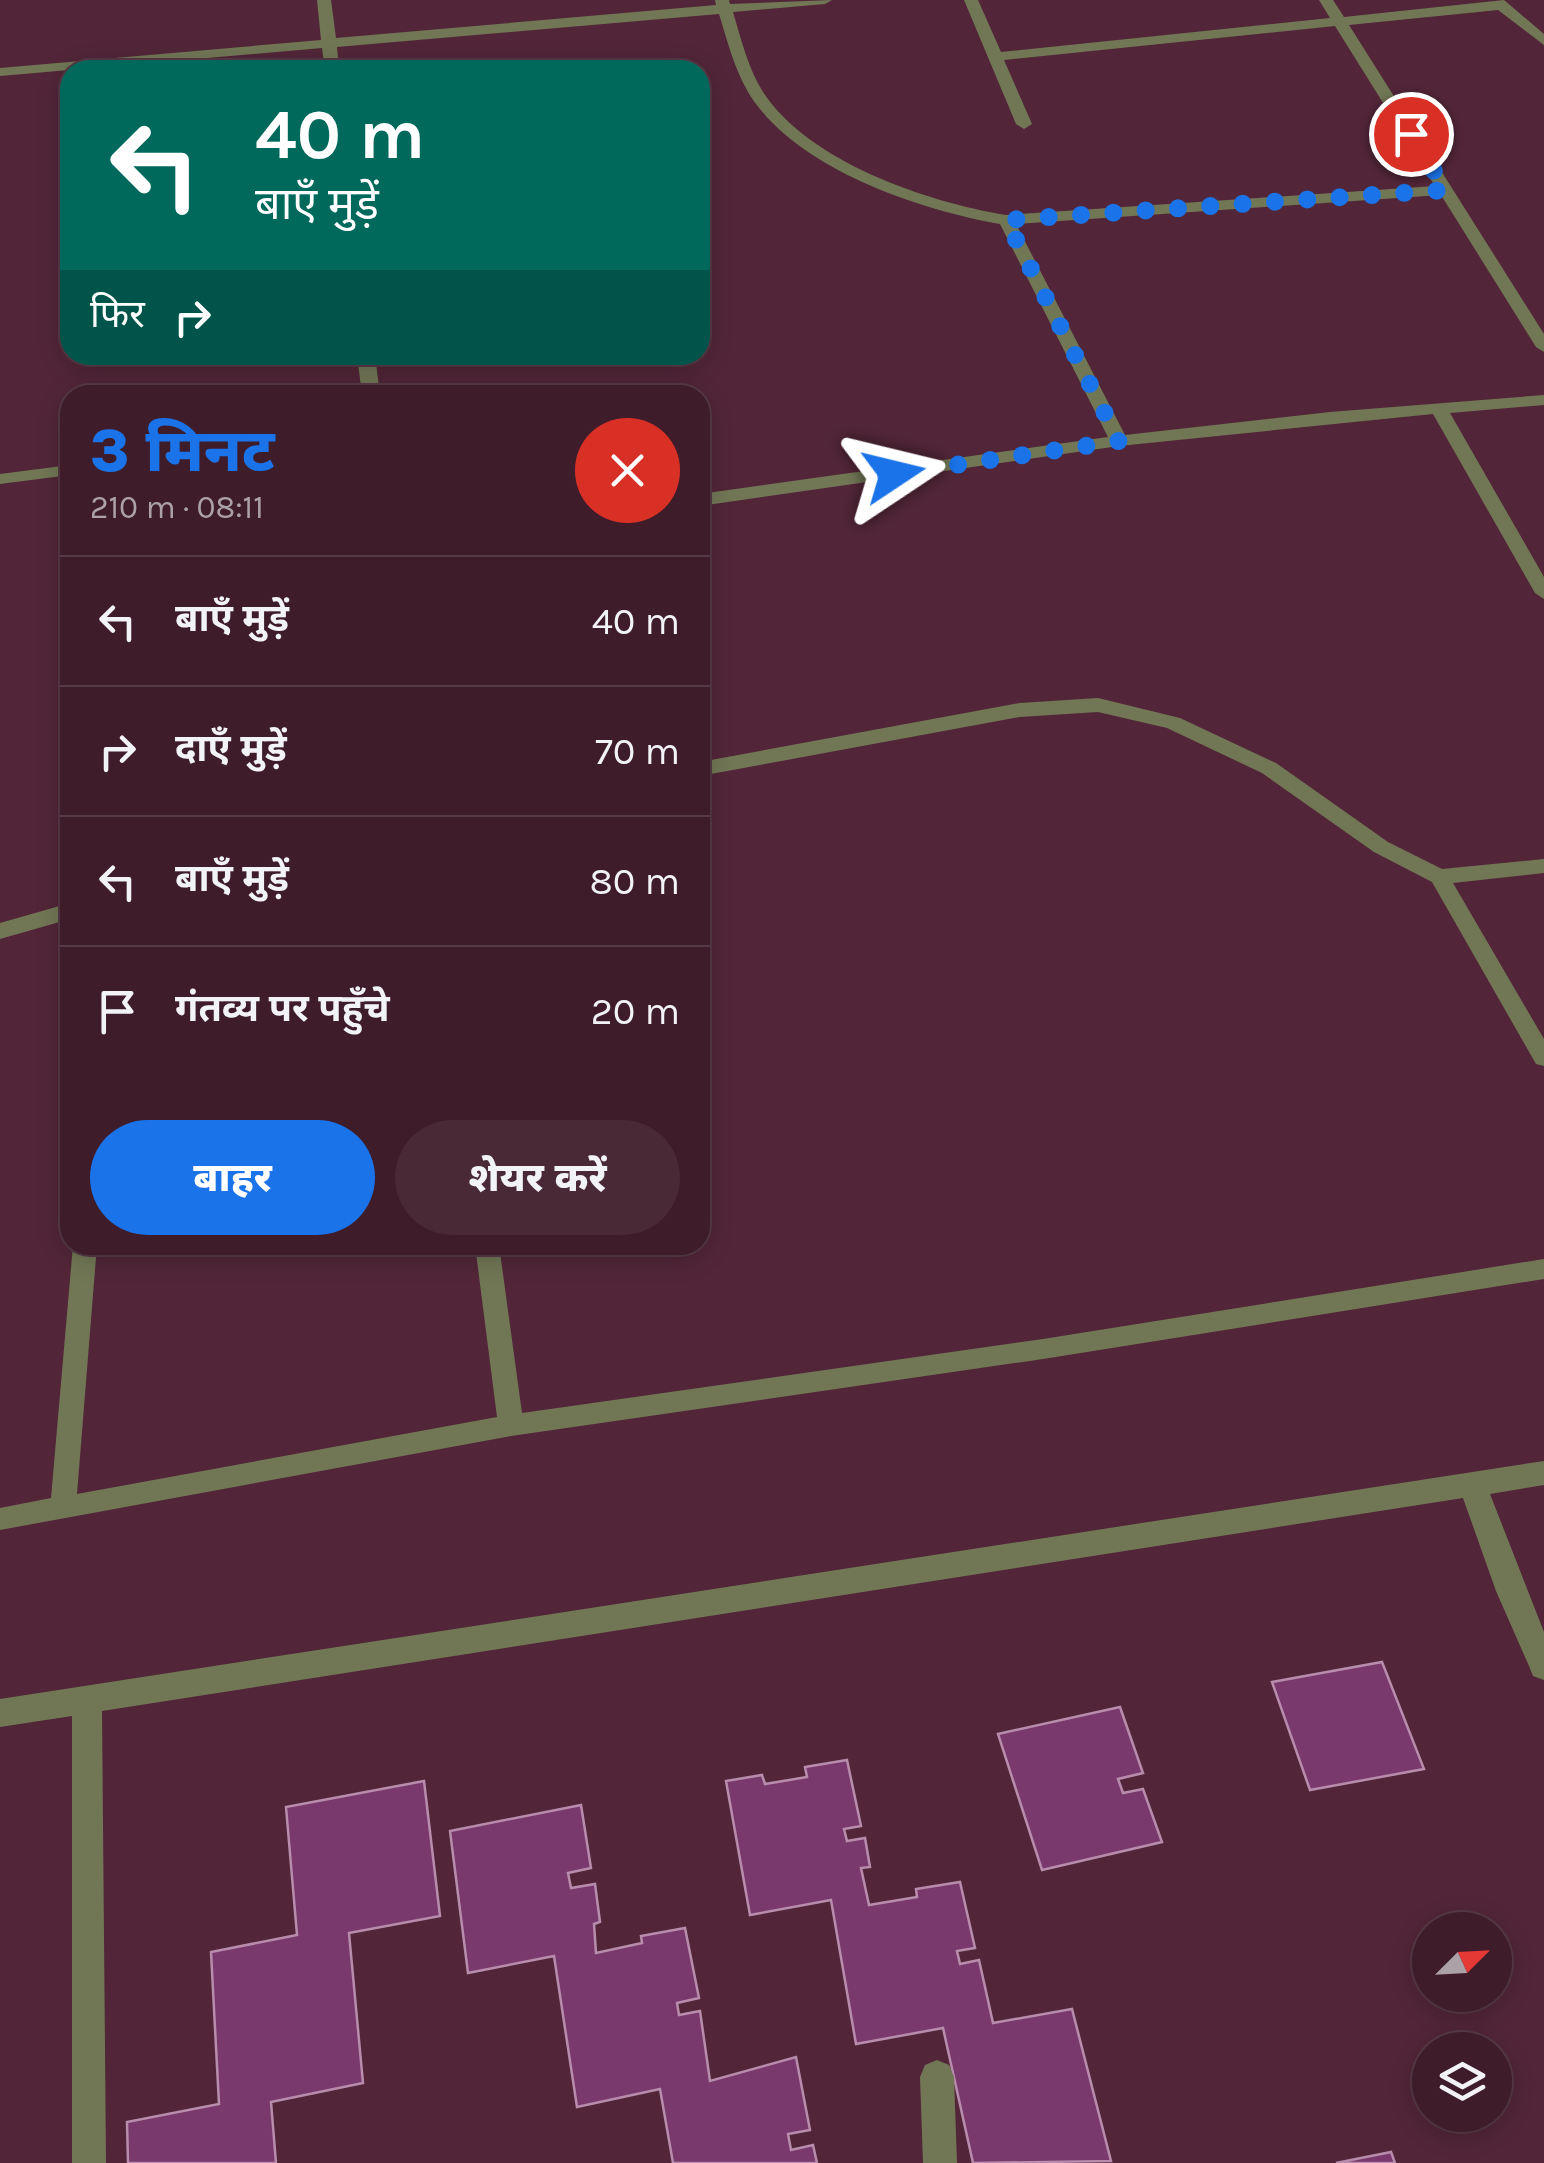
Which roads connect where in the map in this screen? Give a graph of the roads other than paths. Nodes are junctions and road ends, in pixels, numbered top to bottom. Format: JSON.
{"nodes":[{"id":1,"x":324,"y":0,"type":"edge"},
{"id":2,"x":825,"y":0,"type":"edge"},
{"id":3,"x":971,"y":0,"type":"edge"},
{"id":4,"x":1326,"y":0,"type":"edge"},
{"id":5,"x":1498,"y":2,"type":"edge"},
{"id":6,"x":723,"y":4,"type":"edge"},
{"id":7,"x":1341,"y":20,"type":"junction"},
{"id":8,"x":1544,"y":41,"type":"edge"},
{"id":9,"x":329,"y":43,"type":"junction"},
{"id":10,"x":993,"y":57,"type":"junction"},
{"id":11,"x":136,"y":60,"type":"edge"},
{"id":12,"x":331,"y":60,"type":"edge"},
{"id":13,"x":60,"y":67,"type":"edge"},
{"id":14,"x":0,"y":72,"type":"edge"},
{"id":15,"x":1024,"y":124,"type":"dead end"},
{"id":16,"x":1446,"y":190,"type":"junction"},
{"id":17,"x":1006,"y":220,"type":"junction"},
{"id":18,"x":1544,"y":347,"type":"edge"},
{"id":19,"x":1544,"y":400,"type":"edge"},
{"id":20,"x":1439,"y":409,"type":"junction"},
{"id":21,"x":1119,"y":441,"type":"junction"},
{"id":22,"x":60,"y":471,"type":"edge"},
{"id":23,"x":0,"y":479,"type":"edge"},
{"id":24,"x":710,"y":499,"type":"edge"},
{"id":25,"x":1544,"y":593,"type":"edge"},
{"id":26,"x":710,"y":767,"type":"edge"},
{"id":27,"x":1544,"y":866,"type":"edge"},
{"id":28,"x":1439,"y":877,"type":"junction"},
{"id":29,"x":60,"y":914,"type":"edge"},
{"id":30,"x":0,"y":932,"type":"edge"},
{"id":31,"x":1544,"y":1058,"type":"edge"},
{"id":32,"x":84,"y":1255,"type":"edge"},
{"id":33,"x":488,"y":1255,"type":"edge"},
{"id":34,"x":1544,"y":1268,"type":"edge"},
{"id":35,"x":511,"y":1426,"type":"junction"},
{"id":36,"x":1544,"y":1473,"type":"edge"},
{"id":37,"x":1473,"y":1485,"type":"junction"},
{"id":38,"x":62,"y":1507,"type":"junction"},
{"id":39,"x":0,"y":1519,"type":"edge"},
{"id":40,"x":1544,"y":1666,"type":"edge"},
{"id":41,"x":86,"y":1700,"type":"junction"},
{"id":42,"x":0,"y":1714,"type":"edge"},
{"id":43,"x":936,"y":2077,"type":"dead end"},
{"id":44,"x":89,"y":2163,"type":"edge"},
{"id":45,"x":940,"y":2163,"type":"edge"}],
"edges":[{"from":1,"to":9,"type":"lane"},
{"from":2,"to":6,"type":"lane"},
{"from":3,"to":10,"type":"lane"},
{"from":4,"to":7,"type":"lane"},
{"from":5,"to":7,"type":"lane"},
{"from":5,"to":8,"type":"lane"},
{"from":6,"to":9,"type":"lane"},
{"from":6,"to":17,"type":"lane"},
{"from":7,"to":10,"type":"lane"},
{"from":7,"to":16,"type":"lane"},
{"from":9,"to":11,"type":"lane"},
{"from":9,"to":12,"type":"lane"},
{"from":10,"to":15,"type":"lane"},
{"from":13,"to":14,"type":"lane"},
{"from":16,"to":17,"type":"lane"},
{"from":16,"to":18,"type":"lane"},
{"from":17,"to":21,"type":"lane"},
{"from":19,"to":20,"type":"lane"},
{"from":20,"to":21,"type":"lane"},
{"from":20,"to":25,"type":"lane"},
{"from":21,"to":24,"type":"lane"},
{"from":22,"to":23,"type":"lane"},
{"from":26,"to":28,"type":"lane"},
{"from":27,"to":28,"type":"lane"},
{"from":28,"to":31,"type":"lane"},
{"from":29,"to":30,"type":"lane"},
{"from":32,"to":38,"type":"lane"},
{"from":33,"to":35,"type":"lane"},
{"from":34,"to":35,"type":"lane"},
{"from":35,"to":38,"type":"lane"},
{"from":36,"to":37,"type":"street"},
{"from":37,"to":40,"type":"street"},
{"from":37,"to":41,"type":"street"},
{"from":38,"to":39,"type":"lane"},
{"from":41,"to":42,"type":"street"},
{"from":41,"to":44,"type":"street"},
{"from":43,"to":45,"type":"street"}]}
